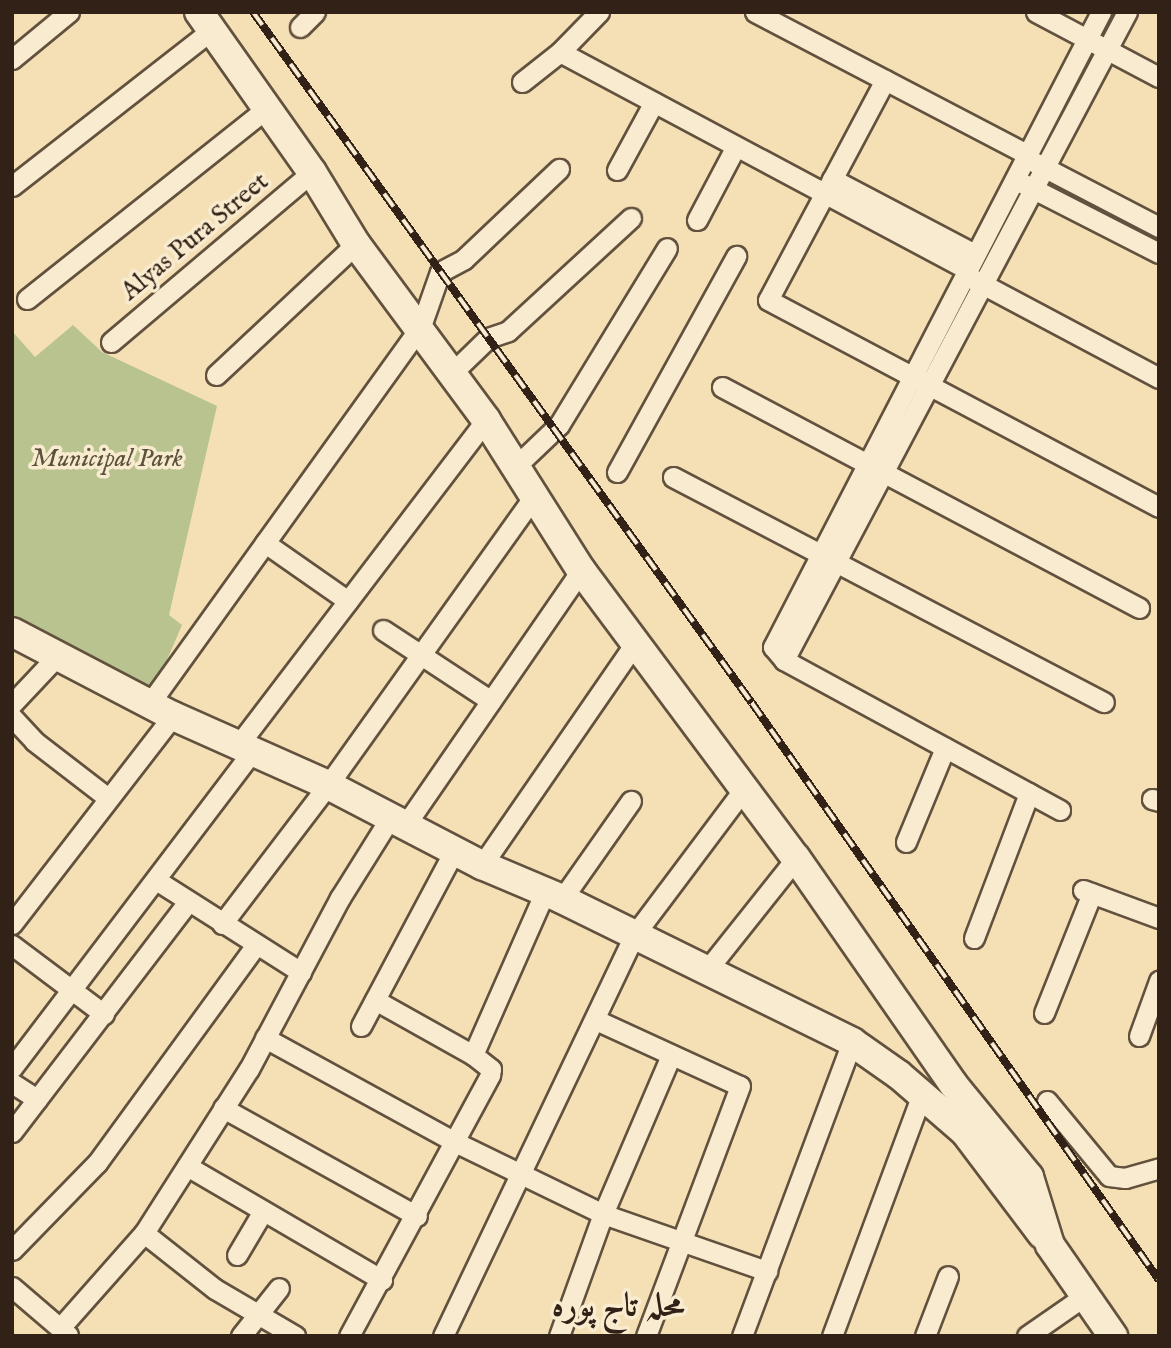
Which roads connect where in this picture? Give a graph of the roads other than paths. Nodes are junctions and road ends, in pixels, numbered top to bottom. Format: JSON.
{"nodes":[{"id":1,"x":69,"y":12,"type":"edge"},
{"id":2,"x":316,"y":12,"type":"edge"},
{"id":3,"x":600,"y":12,"type":"edge"},
{"id":4,"x":755,"y":12,"type":"edge"},
{"id":5,"x":1036,"y":12,"type":"edge"},
{"id":6,"x":1101,"y":12,"type":"edge"},
{"id":7,"x":1127,"y":12,"type":"edge"},
{"id":8,"x":205,"y":21,"type":"edge"},
{"id":9,"x":300,"y":27,"type":"dead end"},
{"id":10,"x":1087,"y":39,"type":"junction"},
{"id":11,"x":14,"y":49,"type":"edge"},
{"id":12,"x":1108,"y":50,"type":"junction"},
{"id":13,"x":560,"y":52,"type":"junction"},
{"id":14,"x":1159,"y":77,"type":"edge"},
{"id":15,"x":885,"y":80,"type":"junction"},
{"id":16,"x":522,"y":82,"type":"dead end"},
{"id":17,"x":653,"y":102,"type":"junction"},
{"id":18,"x":267,"y":108,"type":"junction"},
{"id":19,"x":735,"y":148,"type":"junction"},
{"id":20,"x":1031,"y":160,"type":"junction"},
{"id":21,"x":559,"y":169,"type":"dead end"},
{"id":22,"x":617,"y":170,"type":"dead end"},
{"id":23,"x":312,"y":172,"type":"junction"},
{"id":24,"x":1022,"y":183,"type":"junction"},
{"id":25,"x":12,"y":186,"type":"edge"},
{"id":26,"x":827,"y":187,"type":"junction"},
{"id":27,"x":631,"y":218,"type":"dead end"},
{"id":28,"x":697,"y":220,"type":"dead end"},
{"id":29,"x":1159,"y":227,"type":"edge"},
{"id":30,"x":356,"y":244,"type":"junction"},
{"id":31,"x":667,"y":248,"type":"dead end"},
{"id":32,"x":1159,"y":253,"type":"edge"},
{"id":33,"x":736,"y":256,"type":"dead end"},
{"id":34,"x":972,"y":270,"type":"junction"},
{"id":35,"x":27,"y":299,"type":"dead end"},
{"id":36,"x":421,"y":326,"type":"junction"},
{"id":37,"x":111,"y":342,"type":"dead end"},
{"id":38,"x":453,"y":372,"type":"junction"},
{"id":39,"x":216,"y":374,"type":"dead end"},
{"id":40,"x":1159,"y":378,"type":"edge"},
{"id":41,"x":921,"y":379,"type":"junction"},
{"id":42,"x":722,"y":387,"type":"dead end"},
{"id":43,"x":486,"y":420,"type":"junction"},
{"id":44,"x":517,"y":465,"type":"junction"},
{"id":45,"x":864,"y":465,"type":"junction"},
{"id":46,"x":617,"y":472,"type":"dead end"},
{"id":47,"x":883,"y":475,"type":"junction"},
{"id":48,"x":673,"y":477,"type":"dead end"},
{"id":49,"x":536,"y":493,"type":"junction"},
{"id":50,"x":1159,"y":507,"type":"edge"},
{"id":51,"x":265,"y":543,"type":"junction"},
{"id":52,"x":818,"y":555,"type":"junction"},
{"id":53,"x":837,"y":565,"type":"junction"},
{"id":54,"x":582,"y":570,"type":"junction"},
{"id":55,"x":348,"y":601,"type":"junction"},
{"id":56,"x":1139,"y":608,"type":"dead end"},
{"id":57,"x":383,"y":630,"type":"dead end"},
{"id":58,"x":12,"y":632,"type":"edge"},
{"id":59,"x":636,"y":642,"type":"junction"},
{"id":60,"x":778,"y":653,"type":"junction"},
{"id":61,"x":421,"y":655,"type":"junction"},
{"id":62,"x":57,"y":656,"type":"junction"},
{"id":63,"x":491,"y":701,"type":"junction"},
{"id":64,"x":1104,"y":702,"type":"dead end"},
{"id":65,"x":12,"y":704,"type":"edge"},
{"id":66,"x":162,"y":710,"type":"junction"},
{"id":67,"x":12,"y":717,"type":"edge"},
{"id":68,"x":246,"y":748,"type":"junction"},
{"id":69,"x":945,"y":748,"type":"junction"},
{"id":70,"x":328,"y":786,"type":"junction"},
{"id":71,"x":744,"y":789,"type":"junction"},
{"id":72,"x":1029,"y":793,"type":"junction"},
{"id":73,"x":108,"y":798,"type":"junction"},
{"id":74,"x":631,"y":801,"type":"dead end"},
{"id":75,"x":1060,"y":810,"type":"dead end"},
{"id":76,"x":397,"y":822,"type":"junction"},
{"id":77,"x":906,"y":842,"type":"dead end"},
{"id":78,"x":454,"y":851,"type":"junction"},
{"id":79,"x":796,"y":858,"type":"junction"},
{"id":80,"x":482,"y":865,"type":"junction"},
{"id":81,"x":156,"y":880,"type":"junction"},
{"id":82,"x":554,"y":895,"type":"junction"},
{"id":83,"x":188,"y":902,"type":"junction"},
{"id":84,"x":1159,"y":918,"type":"edge"},
{"id":85,"x":12,"y":924,"type":"edge"},
{"id":86,"x":222,"y":924,"type":"junction"},
{"id":87,"x":635,"y":934,"type":"junction"},
{"id":88,"x":974,"y":939,"type":"dead end"},
{"id":89,"x":12,"y":945,"type":"edge"},
{"id":90,"x":255,"y":946,"type":"junction"},
{"id":91,"x":707,"y":970,"type":"junction"},
{"id":92,"x":301,"y":972,"type":"junction"},
{"id":93,"x":1159,"y":981,"type":"edge"},
{"id":94,"x":71,"y":990,"type":"junction"},
{"id":95,"x":375,"y":1000,"type":"junction"},
{"id":96,"x":1044,"y":1013,"type":"dead end"},
{"id":97,"x":104,"y":1014,"type":"junction"},
{"id":98,"x":596,"y":1020,"type":"junction"},
{"id":99,"x":361,"y":1026,"type":"dead end"},
{"id":100,"x":1139,"y":1036,"type":"dead end"},
{"id":101,"x":265,"y":1038,"type":"junction"},
{"id":102,"x":852,"y":1042,"type":"junction"},
{"id":103,"x":473,"y":1055,"type":"junction"},
{"id":104,"x":671,"y":1055,"type":"junction"},
{"id":105,"x":12,"y":1068,"type":"edge"},
{"id":106,"x":12,"y":1083,"type":"edge"},
{"id":107,"x":921,"y":1097,"type":"junction"},
{"id":108,"x":37,"y":1099,"type":"junction"},
{"id":109,"x":1047,"y":1101,"type":"dead end"},
{"id":110,"x":223,"y":1108,"type":"junction"},
{"id":111,"x":12,"y":1132,"type":"edge"},
{"id":112,"x":455,"y":1142,"type":"junction"},
{"id":113,"x":187,"y":1166,"type":"junction"},
{"id":114,"x":1159,"y":1168,"type":"edge"},
{"id":115,"x":521,"y":1176,"type":"junction"},
{"id":116,"x":263,"y":1211,"type":"junction"},
{"id":117,"x":603,"y":1214,"type":"junction"},
{"id":118,"x":417,"y":1216,"type":"junction"},
{"id":119,"x":144,"y":1233,"type":"junction"},
{"id":120,"x":680,"y":1243,"type":"junction"},
{"id":121,"x":1050,"y":1245,"type":"junction"},
{"id":122,"x":12,"y":1250,"type":"edge"},
{"id":123,"x":237,"y":1255,"type":"dead end"},
{"id":124,"x":767,"y":1271,"type":"junction"},
{"id":125,"x":948,"y":1276,"type":"dead end"},
{"id":126,"x":382,"y":1280,"type":"junction"},
{"id":127,"x":12,"y":1287,"type":"edge"},
{"id":128,"x":279,"y":1288,"type":"dead end"},
{"id":129,"x":1086,"y":1296,"type":"junction"},
{"id":130,"x":261,"y":1314,"type":"junction"},
{"id":131,"x":65,"y":1332,"type":"edge"},
{"id":132,"x":449,"y":1334,"type":"edge"},
{"id":133,"x":241,"y":1336,"type":"edge"},
{"id":134,"x":295,"y":1336,"type":"edge"},
{"id":135,"x":349,"y":1336,"type":"edge"},
{"id":136,"x":559,"y":1336,"type":"edge"},
{"id":137,"x":646,"y":1336,"type":"edge"},
{"id":138,"x":743,"y":1336,"type":"edge"},
{"id":139,"x":832,"y":1336,"type":"edge"},
{"id":140,"x":925,"y":1336,"type":"edge"},
{"id":141,"x":1027,"y":1336,"type":"edge"},
{"id":142,"x":1113,"y":1336,"type":"edge"}],
"edges":[{"from":1,"to":11,"type":"street"},
{"from":2,"to":9,"type":"street"},
{"from":3,"to":13,"type":"street"},
{"from":4,"to":15,"type":"street"},
{"from":5,"to":10,"type":"street"},
{"from":6,"to":10,"type":"street"},
{"from":7,"to":12,"type":"street"},
{"from":8,"to":18,"type":"street"},
{"from":8,"to":25,"type":"street"},
{"from":10,"to":12,"type":"street"},
{"from":10,"to":20,"type":"street"},
{"from":12,"to":14,"type":"street"},
{"from":12,"to":20,"type":"street"},
{"from":13,"to":16,"type":"street"},
{"from":13,"to":17,"type":"street"},
{"from":15,"to":20,"type":"street"},
{"from":15,"to":26,"type":"street"},
{"from":17,"to":19,"type":"street"},
{"from":17,"to":22,"type":"street"},
{"from":18,"to":23,"type":"street"},
{"from":18,"to":35,"type":"street"},
{"from":19,"to":26,"type":"street"},
{"from":19,"to":28,"type":"street"},
{"from":20,"to":24,"type":"street"},
{"from":20,"to":29,"type":"street"},
{"from":21,"to":36,"type":"street"},
{"from":23,"to":30,"type":"street"},
{"from":23,"to":37,"type":"street","name":"Alyas Pura Street"},
{"from":24,"to":32,"type":"street"},
{"from":24,"to":34,"type":"street"},
{"from":24,"to":34,"type":"street"},
{"from":26,"to":34,"type":"street"},
{"from":26,"to":41,"type":"street"},
{"from":27,"to":38,"type":"street"},
{"from":30,"to":36,"type":"street"},
{"from":30,"to":39,"type":"street"},
{"from":31,"to":44,"type":"street"},
{"from":33,"to":46,"type":"street"},
{"from":34,"to":40,"type":"street"},
{"from":34,"to":41,"type":"street"},
{"from":36,"to":38,"type":"street"},
{"from":36,"to":51,"type":"street"},
{"from":38,"to":43,"type":"street"},
{"from":41,"to":45,"type":"street"},
{"from":41,"to":47,"type":"street"},
{"from":41,"to":50,"type":"street"},
{"from":42,"to":45,"type":"street"},
{"from":43,"to":44,"type":"street"},
{"from":43,"to":55,"type":"street"},
{"from":44,"to":49,"type":"street"},
{"from":45,"to":47,"type":"street"},
{"from":45,"to":52,"type":"street"},
{"from":47,"to":53,"type":"street"},
{"from":47,"to":56,"type":"street"},
{"from":48,"to":52,"type":"street"},
{"from":49,"to":54,"type":"street"},
{"from":49,"to":61,"type":"street"},
{"from":51,"to":55,"type":"street"},
{"from":51,"to":66,"type":"street"},
{"from":52,"to":53,"type":"street"},
{"from":52,"to":60,"type":"street"},
{"from":53,"to":60,"type":"street"},
{"from":53,"to":64,"type":"street"},
{"from":54,"to":59,"type":"street"},
{"from":54,"to":63,"type":"street"},
{"from":55,"to":68,"type":"street"},
{"from":57,"to":61,"type":"street"},
{"from":58,"to":62,"type":"street"},
{"from":59,"to":71,"type":"street"},
{"from":59,"to":80,"type":"street"},
{"from":60,"to":69,"type":"street"},
{"from":61,"to":63,"type":"street"},
{"from":61,"to":70,"type":"street"},
{"from":62,"to":65,"type":"street"},
{"from":62,"to":66,"type":"street"},
{"from":63,"to":76,"type":"street"},
{"from":66,"to":68,"type":"street"},
{"from":66,"to":73,"type":"street"},
{"from":67,"to":73,"type":"street"},
{"from":68,"to":70,"type":"street"},
{"from":68,"to":81,"type":"street"},
{"from":69,"to":72,"type":"street"},
{"from":69,"to":77,"type":"street"},
{"from":70,"to":76,"type":"street"},
{"from":70,"to":86,"type":"street"},
{"from":71,"to":79,"type":"street"},
{"from":71,"to":87,"type":"street"},
{"from":72,"to":75,"type":"street"},
{"from":72,"to":88,"type":"street"},
{"from":73,"to":85,"type":"street"},
{"from":74,"to":82,"type":"street"},
{"from":76,"to":78,"type":"street"},
{"from":76,"to":92,"type":"street"},
{"from":78,"to":80,"type":"street"},
{"from":78,"to":95,"type":"street"},
{"from":79,"to":91,"type":"street"},
{"from":79,"to":121,"type":"street"},
{"from":80,"to":82,"type":"street"},
{"from":81,"to":83,"type":"street"},
{"from":81,"to":94,"type":"street"},
{"from":82,"to":87,"type":"street"},
{"from":82,"to":103,"type":"street"},
{"from":83,"to":86,"type":"street"},
{"from":83,"to":97,"type":"street"},
{"from":84,"to":96,"type":"street"},
{"from":86,"to":90,"type":"street"},
{"from":87,"to":91,"type":"street"},
{"from":87,"to":98,"type":"street"},
{"from":89,"to":94,"type":"street"},
{"from":90,"to":92,"type":"street"},
{"from":90,"to":122,"type":"street"},
{"from":91,"to":102,"type":"street"},
{"from":92,"to":101,"type":"street"},
{"from":93,"to":100,"type":"street"},
{"from":94,"to":97,"type":"street"},
{"from":94,"to":105,"type":"street"},
{"from":95,"to":99,"type":"street"},
{"from":95,"to":103,"type":"street"},
{"from":97,"to":108,"type":"street"},
{"from":98,"to":104,"type":"street"},
{"from":98,"to":115,"type":"street"},
{"from":101,"to":110,"type":"street"},
{"from":101,"to":112,"type":"street"},
{"from":102,"to":107,"type":"street"},
{"from":102,"to":124,"type":"street"},
{"from":103,"to":112,"type":"street"},
{"from":104,"to":117,"type":"street"},
{"from":104,"to":120,"type":"street"},
{"from":106,"to":108,"type":"street"},
{"from":107,"to":121,"type":"street"},
{"from":107,"to":139,"type":"street"},
{"from":108,"to":111,"type":"street"},
{"from":109,"to":114,"type":"street"},
{"from":110,"to":113,"type":"street"},
{"from":110,"to":118,"type":"street"},
{"from":112,"to":115,"type":"street"},
{"from":112,"to":118,"type":"street"},
{"from":113,"to":116,"type":"street"},
{"from":113,"to":119,"type":"street"},
{"from":115,"to":117,"type":"street"},
{"from":115,"to":132,"type":"street"},
{"from":116,"to":123,"type":"street"},
{"from":116,"to":126,"type":"street"},
{"from":117,"to":120,"type":"street"},
{"from":117,"to":136,"type":"street"},
{"from":118,"to":126,"type":"street"},
{"from":119,"to":130,"type":"street"},
{"from":119,"to":131,"type":"street"},
{"from":120,"to":124,"type":"street"},
{"from":120,"to":137,"type":"street"},
{"from":121,"to":129,"type":"street"},
{"from":124,"to":138,"type":"street"},
{"from":125,"to":140,"type":"street"},
{"from":126,"to":135,"type":"street"},
{"from":127,"to":131,"type":"street"},
{"from":128,"to":130,"type":"street"},
{"from":129,"to":141,"type":"street"},
{"from":129,"to":142,"type":"street"},
{"from":130,"to":133,"type":"street"},
{"from":130,"to":134,"type":"street"}]}
